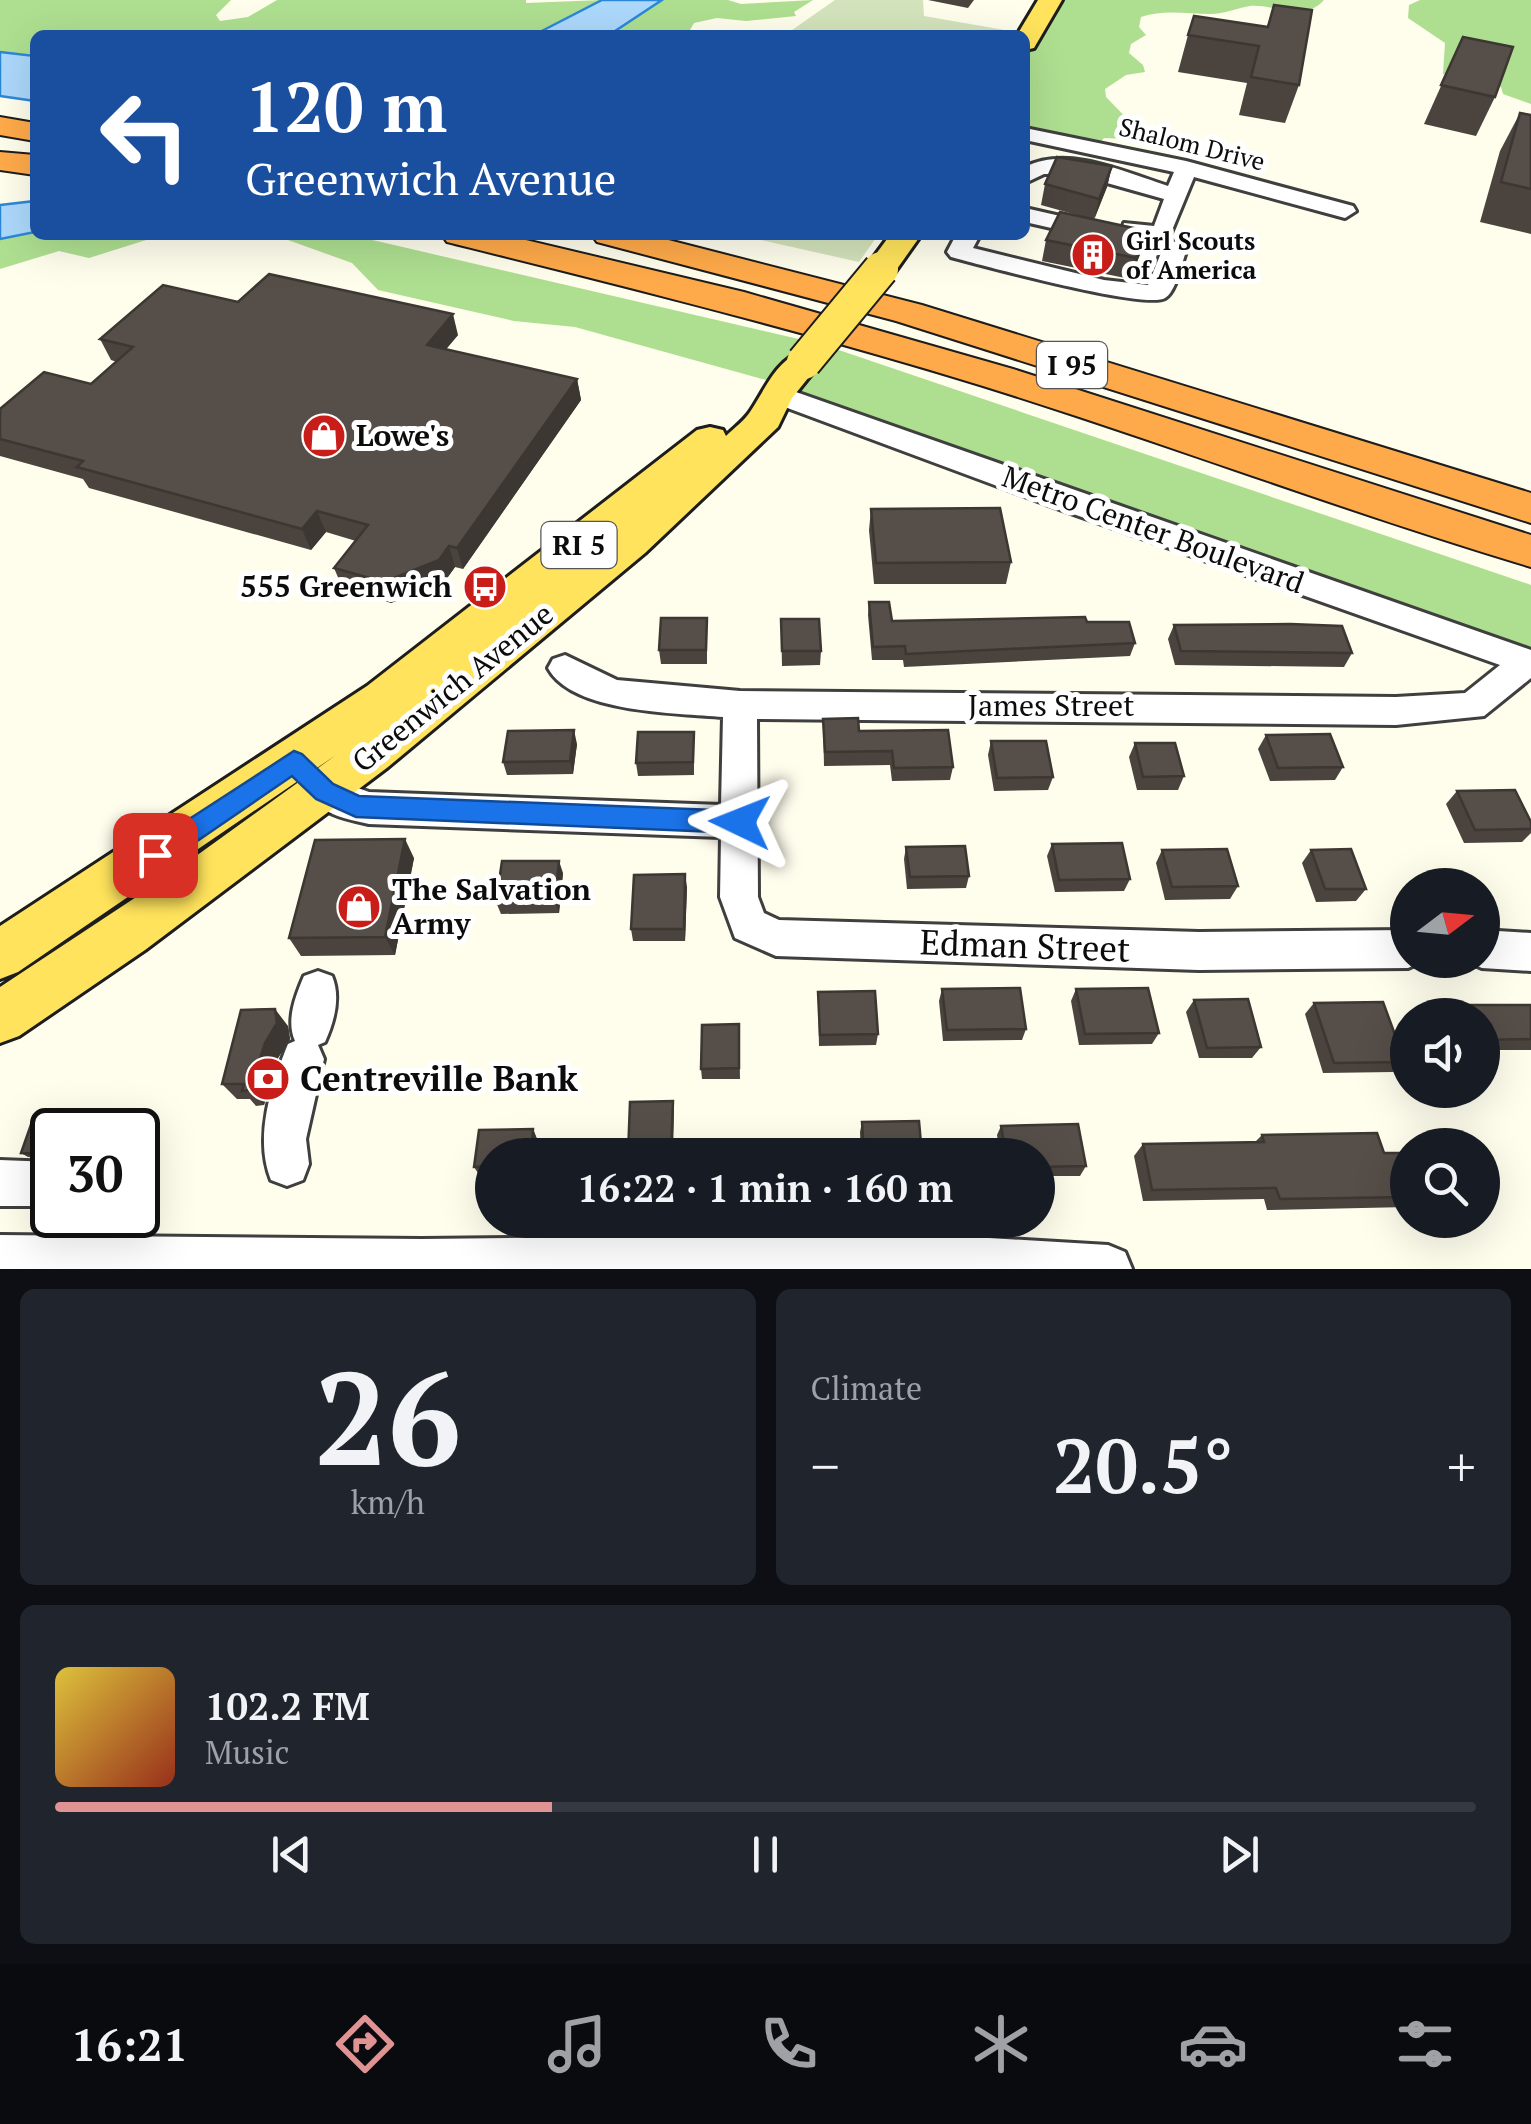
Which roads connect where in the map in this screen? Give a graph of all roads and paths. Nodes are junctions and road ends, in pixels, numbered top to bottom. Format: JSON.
{"nodes":[{"id":1,"x":1050,"y":0,"type":"edge"},
{"id":2,"x":1030,"y":34,"type":"edge"},
{"id":3,"x":0,"y":126,"type":"edge"},
{"id":4,"x":0,"y":134,"type":"edge"},
{"id":5,"x":30,"y":134,"type":"edge"},
{"id":6,"x":30,"y":135,"type":"edge"},
{"id":7,"x":1030,"y":135,"type":"edge"},
{"id":8,"x":0,"y":161,"type":"edge"},
{"id":9,"x":30,"y":165,"type":"edge"},
{"id":10,"x":1186,"y":168,"type":"junction"},
{"id":11,"x":0,"y":171,"type":"edge"},
{"id":12,"x":1030,"y":172,"type":"edge"},
{"id":13,"x":30,"y":174,"type":"edge"},
{"id":14,"x":1100,"y":182,"type":"edge"},
{"id":15,"x":1176,"y":195,"type":"junction"},
{"id":16,"x":1123,"y":200,"type":"junction"},
{"id":17,"x":1344,"y":211,"type":"dead end"},
{"id":18,"x":1030,"y":220,"type":"edge"},
{"id":19,"x":1030,"y":222,"type":"edge"},
{"id":20,"x":481,"y":240,"type":"edge"},
{"id":21,"x":628,"y":240,"type":"edge"},
{"id":22,"x":902,"y":240,"type":"edge"},
{"id":23,"x":965,"y":240,"type":"edge"},
{"id":24,"x":1019,"y":240,"type":"edge"},
{"id":25,"x":1010,"y":264,"type":"junction"},
{"id":26,"x":776,"y":394,"type":"junction"},
{"id":27,"x":1531,"y":508,"type":"edge"},
{"id":28,"x":1531,"y":551,"type":"edge"},
{"id":29,"x":1529,"y":662,"type":"edge"},
{"id":30,"x":565,"y":668,"type":"dead end"},
{"id":31,"x":740,"y":705,"type":"junction"},
{"id":32,"x":309,"y":777,"type":"junction"},
{"id":33,"x":740,"y":822,"type":"junction"},
{"id":34,"x":1390,"y":949,"type":"edge"},
{"id":35,"x":1500,"y":950,"type":"edge"},
{"id":36,"x":1531,"y":952,"type":"edge"},
{"id":37,"x":0,"y":955,"type":"edge"},
{"id":38,"x":0,"y":1017,"type":"edge"},
{"id":39,"x":310,"y":1026,"type":"dead end"},
{"id":40,"x":287,"y":1164,"type":"dead end"},
{"id":41,"x":0,"y":1183,"type":"edge"},
{"id":42,"x":30,"y":1184,"type":"edge"},
{"id":43,"x":0,"y":1258,"type":"edge"},
{"id":44,"x":1108,"y":1269,"type":"edge"}],
"edges":[{"from":1,"to":2,"type":"main road"},
{"from":3,"to":5,"type":"highway"},
{"from":4,"to":6,"type":"highway"},
{"from":7,"to":10,"type":"street","name":"Shalom Drive"},
{"from":8,"to":9,"type":"highway"},
{"from":10,"to":15,"type":"street"},
{"from":10,"to":17,"type":"street","name":"Shalom Drive"},
{"from":11,"to":13,"type":"highway"},
{"from":12,"to":16,"type":"street"},
{"from":14,"to":16,"type":"street"},
{"from":15,"to":16,"type":"street"},
{"from":15,"to":16,"type":"street"},
{"from":16,"to":18,"type":"street"},
{"from":19,"to":25,"type":"street"},
{"from":20,"to":28,"type":"highway","number":"I 95"},
{"from":21,"to":27,"type":"highway","number":"I 95"},
{"from":22,"to":26,"type":"main road","name":"Greenwich Avenue","number":"RI 5","bridge":true},
{"from":23,"to":25,"type":"street"},
{"from":24,"to":25,"type":"street"},
{"from":26,"to":29,"type":"street","name":"Metro Center Boulevard"},
{"from":26,"to":32,"type":"main road","name":"Greenwich Avenue","number":"RI 5"},
{"from":29,"to":31,"type":"street","name":"James Street"},
{"from":30,"to":31,"type":"street","name":"James Street"},
{"from":31,"to":33,"type":"street","name":"Edman Street"},
{"from":32,"to":33,"type":"street"},
{"from":32,"to":37,"type":"main road","name":"Greenwich Avenue","number":"RI 5"},
{"from":32,"to":38,"type":"main road","name":"Greenwich Avenue","number":"RI 5"},
{"from":33,"to":34,"type":"street","name":"Edman Street"},
{"from":35,"to":36,"type":"street"},
{"from":39,"to":40,"type":"street"},
{"from":41,"to":42,"type":"street"},
{"from":43,"to":44,"type":"street"}]}
